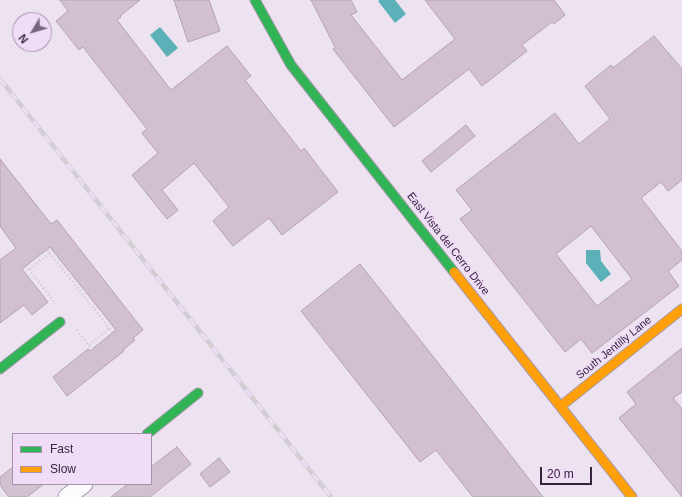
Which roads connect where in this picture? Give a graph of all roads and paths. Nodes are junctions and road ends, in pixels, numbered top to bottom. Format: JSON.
{"nodes":[{"id":1,"x":255,"y":0,"type":"edge"},
{"id":2,"x":35,"y":234,"type":"dead end"},
{"id":3,"x":14,"y":250,"type":"dead end"},
{"id":4,"x":50,"y":253,"type":"junction"},
{"id":5,"x":30,"y":269,"type":"junction"},
{"id":6,"x":682,"y":309,"type":"edge"},
{"id":7,"x":64,"y":319,"type":"junction"},
{"id":8,"x":109,"y":328,"type":"junction"},
{"id":9,"x":88,"y":345,"type":"junction"},
{"id":10,"x":124,"y":347,"type":"dead end"},
{"id":11,"x":96,"y":355,"type":"dead end"},
{"id":12,"x":0,"y":370,"type":"edge"},
{"id":13,"x":198,"y":393,"type":"dead end"},
{"id":14,"x":561,"y":406,"type":"junction"},
{"id":15,"x":148,"y":433,"type":"edge"},
{"id":16,"x":83,"y":485,"type":"edge"},
{"id":17,"x":67,"y":497,"type":"edge"},
{"id":18,"x":632,"y":497,"type":"edge"}],
"edges":[{"from":1,"to":14,"type":"street","name":"East Vista del Cerro Drive"},
{"from":2,"to":4,"type":"path"},
{"from":3,"to":5,"type":"path"},
{"from":4,"to":5,"type":"path"},
{"from":4,"to":8,"type":"path"},
{"from":5,"to":7,"type":"path"},
{"from":6,"to":14,"type":"street","name":"South Jentilly Lane"},
{"from":7,"to":9,"type":"path"},
{"from":7,"to":12,"type":"street"},
{"from":8,"to":9,"type":"path"},
{"from":8,"to":10,"type":"path"},
{"from":9,"to":11,"type":"path"},
{"from":13,"to":15,"type":"street"},
{"from":14,"to":18,"type":"street","name":"East Vista del Cerro Drive"},
{"from":16,"to":17,"type":"street"}]}
